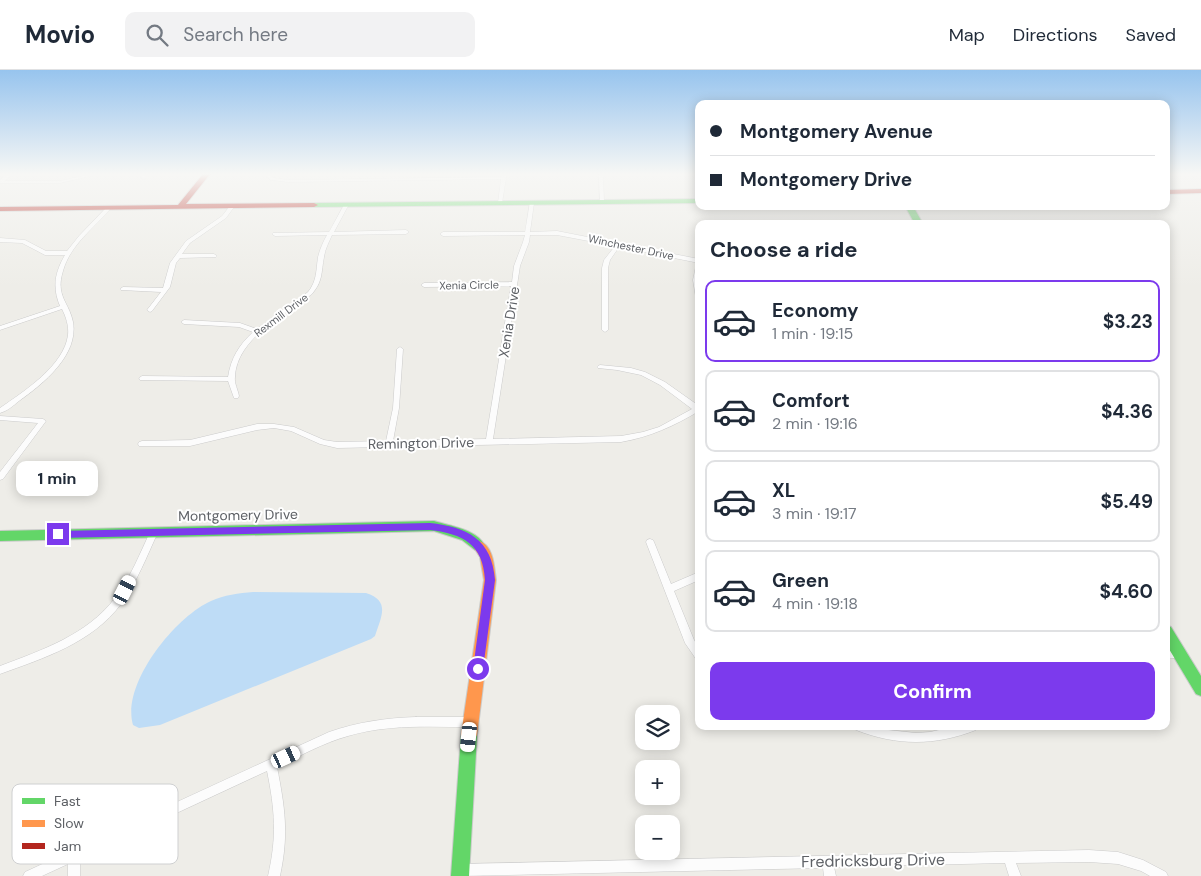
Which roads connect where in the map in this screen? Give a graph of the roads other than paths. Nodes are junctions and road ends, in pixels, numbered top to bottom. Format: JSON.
{"nodes":[{"id":1,"x":106,"y":212,"type":"edge"},
{"id":2,"x":229,"y":212,"type":"edge"},
{"id":3,"x":343,"y":212,"type":"edge"},
{"id":4,"x":531,"y":212,"type":"edge"},
{"id":5,"x":406,"y":232,"type":"dead end"},
{"id":6,"x":528,"y":232,"type":"junction"},
{"id":7,"x":332,"y":233,"type":"junction"},
{"id":8,"x":275,"y":234,"type":"dead end"},
{"id":9,"x":443,"y":234,"type":"dead end"},
{"id":10,"x":0,"y":240,"type":"edge"},
{"id":11,"x":618,"y":245,"type":"junction"},
{"id":12,"x":69,"y":253,"type":"junction"},
{"id":13,"x":178,"y":256,"type":"junction"},
{"id":14,"x":214,"y":256,"type":"dead end"},
{"id":15,"x":695,"y":260,"type":"edge"},
{"id":16,"x":515,"y":284,"type":"junction"},
{"id":17,"x":424,"y":285,"type":"dead end"},
{"id":18,"x":123,"y":289,"type":"dead end"},
{"id":19,"x":165,"y":290,"type":"junction"},
{"id":20,"x":62,"y":307,"type":"junction"},
{"id":21,"x":150,"y":310,"type":"dead end"},
{"id":22,"x":184,"y":322,"type":"dead end"},
{"id":23,"x":0,"y":328,"type":"edge"},
{"id":24,"x":605,"y":330,"type":"dead end"},
{"id":25,"x":258,"y":332,"type":"junction"},
{"id":26,"x":400,"y":348,"type":"dead end"},
{"id":27,"x":600,"y":367,"type":"dead end"},
{"id":28,"x":142,"y":378,"type":"dead end"},
{"id":29,"x":230,"y":378,"type":"junction"},
{"id":30,"x":236,"y":396,"type":"dead end"},
{"id":31,"x":695,"y":407,"type":"edge"},
{"id":32,"x":0,"y":411,"type":"edge"},
{"id":33,"x":695,"y":411,"type":"edge"},
{"id":34,"x":0,"y":418,"type":"edge"},
{"id":35,"x":490,"y":442,"type":"junction"},
{"id":36,"x":142,"y":444,"type":"dead end"},
{"id":37,"x":389,"y":444,"type":"junction"},
{"id":38,"x":0,"y":477,"type":"edge"},
{"id":39,"x":154,"y":532,"type":"junction"},
{"id":40,"x":0,"y":536,"type":"edge"},
{"id":41,"x":650,"y":542,"type":"dead end"},
{"id":42,"x":695,"y":578,"type":"edge"},
{"id":43,"x":670,"y":589,"type":"junction"},
{"id":44,"x":1170,"y":639,"type":"edge"},
{"id":45,"x":695,"y":650,"type":"edge"},
{"id":46,"x":1180,"y":654,"type":"junction"},
{"id":47,"x":1170,"y":655,"type":"edge"},
{"id":48,"x":0,"y":670,"type":"edge"},
{"id":49,"x":1201,"y":689,"type":"edge"},
{"id":50,"x":471,"y":722,"type":"junction"},
{"id":51,"x":872,"y":730,"type":"edge"},
{"id":52,"x":960,"y":730,"type":"edge"},
{"id":53,"x":272,"y":764,"type":"junction"},
{"id":54,"x":178,"y":807,"type":"edge"},
{"id":55,"x":1009,"y":858,"type":"junction"},
{"id":56,"x":827,"y":861,"type":"junction"},
{"id":57,"x":55,"y":864,"type":"edge"},
{"id":58,"x":645,"y":871,"type":"edge"},
{"id":59,"x":460,"y":873,"type":"edge"},
{"id":60,"x":29,"y":876,"type":"edge"},
{"id":61,"x":274,"y":876,"type":"edge"},
{"id":62,"x":830,"y":876,"type":"edge"},
{"id":63,"x":1015,"y":876,"type":"edge"},
{"id":64,"x":1162,"y":876,"type":"edge"}],
"edges":[{"from":1,"to":12,"type":"street"},
{"from":2,"to":13,"type":"street"},
{"from":3,"to":7,"type":"street","name":"Rexmill Drive"},
{"from":4,"to":6,"type":"street","name":"Xenia Drive"},
{"from":5,"to":7,"type":"street"},
{"from":6,"to":9,"type":"street","name":"Winchester Drive"},
{"from":6,"to":11,"type":"street","name":"Winchester Drive"},
{"from":6,"to":16,"type":"street","name":"Xenia Drive"},
{"from":7,"to":8,"type":"street"},
{"from":7,"to":25,"type":"street","name":"Rexmill Drive"},
{"from":10,"to":12,"type":"street"},
{"from":11,"to":15,"type":"street","name":"Winchester Drive"},
{"from":11,"to":24,"type":"street"},
{"from":12,"to":20,"type":"street"},
{"from":13,"to":14,"type":"street"},
{"from":13,"to":19,"type":"street"},
{"from":16,"to":17,"type":"street","name":"Xenia Circle"},
{"from":16,"to":35,"type":"street","name":"Xenia Drive"},
{"from":18,"to":19,"type":"street"},
{"from":19,"to":21,"type":"street"},
{"from":20,"to":23,"type":"street"},
{"from":20,"to":32,"type":"street"},
{"from":22,"to":25,"type":"street"},
{"from":25,"to":29,"type":"street","name":"Rexmill Drive"},
{"from":26,"to":37,"type":"street"},
{"from":27,"to":31,"type":"street"},
{"from":28,"to":29,"type":"street"},
{"from":29,"to":30,"type":"street"},
{"from":33,"to":35,"type":"street","name":"Remington Drive"},
{"from":34,"to":38,"type":"street"},
{"from":35,"to":37,"type":"street","name":"Remington Drive"},
{"from":36,"to":37,"type":"street","name":"Remington Drive"},
{"from":39,"to":40,"type":"main road","name":"Montgomery Drive"},
{"from":39,"to":48,"type":"street"},
{"from":39,"to":50,"type":"main road","name":"Montgomery Drive"},
{"from":41,"to":43,"type":"street"},
{"from":42,"to":43,"type":"street"},
{"from":43,"to":45,"type":"street"},
{"from":44,"to":46,"type":"main road"},
{"from":46,"to":47,"type":"street"},
{"from":46,"to":49,"type":"main road"},
{"from":50,"to":53,"type":"street"},
{"from":50,"to":59,"type":"main road"},
{"from":51,"to":52,"type":"street"},
{"from":53,"to":54,"type":"street"},
{"from":53,"to":61,"type":"street"},
{"from":55,"to":56,"type":"street","name":"Fredricksburg Drive"},
{"from":55,"to":63,"type":"street"},
{"from":55,"to":64,"type":"street","name":"Fredricksburg Drive"},
{"from":56,"to":58,"type":"street","name":"Fredricksburg Drive"},
{"from":56,"to":62,"type":"street"},
{"from":57,"to":60,"type":"street"},
{"from":58,"to":59,"type":"street","name":"Fredricksburg Drive"}]}
